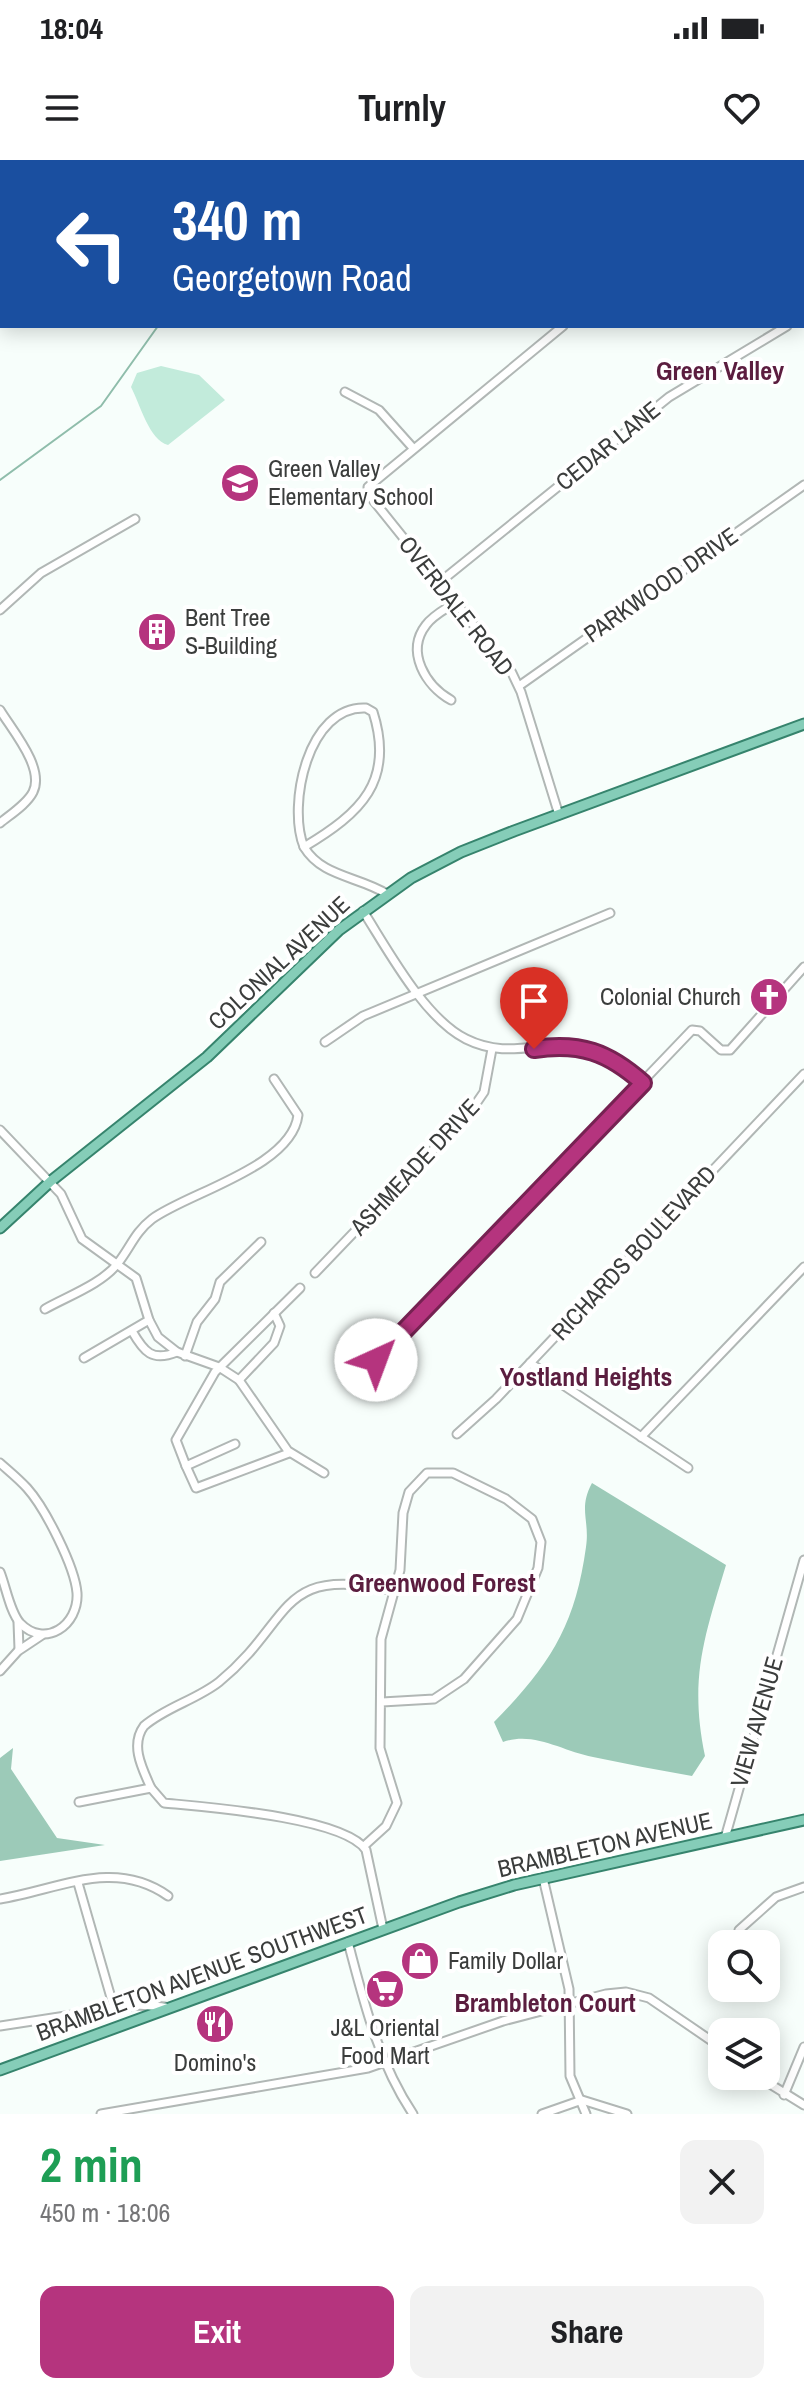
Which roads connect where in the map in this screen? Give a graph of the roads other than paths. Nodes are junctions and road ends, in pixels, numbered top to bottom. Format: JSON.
{"nodes":[{"id":1,"x":561,"y":328,"type":"edge"},
{"id":2,"x":784,"y":328,"type":"edge"},
{"id":3,"x":345,"y":392,"type":"dead end"},
{"id":4,"x":413,"y":448,"type":"junction"},
{"id":5,"x":804,"y":485,"type":"edge"},
{"id":6,"x":135,"y":519,"type":"dead end"},
{"id":7,"x":440,"y":582,"type":"junction"},
{"id":8,"x":456,"y":602,"type":"junction"},
{"id":9,"x":0,"y":610,"type":"edge"},
{"id":10,"x":519,"y":686,"type":"junction"},
{"id":11,"x":451,"y":700,"type":"dead end"},
{"id":12,"x":0,"y":710,"type":"edge"},
{"id":13,"x":804,"y":724,"type":"edge"},
{"id":14,"x":559,"y":815,"type":"junction"},
{"id":15,"x":0,"y":823,"type":"edge"},
{"id":16,"x":304,"y":847,"type":"junction"},
{"id":17,"x":387,"y":894,"type":"junction"},
{"id":18,"x":363,"y":911,"type":"junction"},
{"id":19,"x":610,"y":913,"type":"dead end"},
{"id":20,"x":804,"y":967,"type":"edge"},
{"id":21,"x":419,"y":993,"type":"junction"},
{"id":22,"x":325,"y":1042,"type":"dead end"},
{"id":23,"x":492,"y":1049,"type":"junction"},
{"id":24,"x":804,"y":1074,"type":"edge"},
{"id":25,"x":274,"y":1079,"type":"dead end"},
{"id":26,"x":643,"y":1083,"type":"junction"},
{"id":27,"x":0,"y":1130,"type":"edge"},
{"id":28,"x":51,"y":1181,"type":"junction"},
{"id":29,"x":0,"y":1228,"type":"edge"},
{"id":30,"x":261,"y":1242,"type":"dead end"},
{"id":31,"x":119,"y":1263,"type":"junction"},
{"id":32,"x":804,"y":1267,"type":"edge"},
{"id":33,"x":315,"y":1273,"type":"dead end"},
{"id":34,"x":300,"y":1288,"type":"dead end"},
{"id":35,"x":45,"y":1309,"type":"dead end"},
{"id":36,"x":274,"y":1313,"type":"junction"},
{"id":37,"x":149,"y":1320,"type":"junction"},
{"id":38,"x":132,"y":1331,"type":"junction"},
{"id":39,"x":181,"y":1354,"type":"junction"},
{"id":40,"x":84,"y":1358,"type":"dead end"},
{"id":41,"x":376,"y":1360,"type":"dead end"},
{"id":42,"x":530,"y":1363,"type":"junction"},
{"id":43,"x":219,"y":1367,"type":"junction"},
{"id":44,"x":239,"y":1380,"type":"junction"},
{"id":45,"x":457,"y":1434,"type":"dead end"},
{"id":46,"x":641,"y":1437,"type":"junction"},
{"id":47,"x":235,"y":1444,"type":"dead end"},
{"id":48,"x":289,"y":1453,"type":"junction"},
{"id":49,"x":0,"y":1463,"type":"edge"},
{"id":50,"x":186,"y":1466,"type":"junction"},
{"id":51,"x":688,"y":1468,"type":"dead end"},
{"id":52,"x":324,"y":1473,"type":"dead end"},
{"id":53,"x":804,"y":1560,"type":"edge"},
{"id":54,"x":0,"y":1572,"type":"edge"},
{"id":55,"x":395,"y":1591,"type":"junction"},
{"id":56,"x":17,"y":1620,"type":"junction"},
{"id":57,"x":42,"y":1635,"type":"junction"},
{"id":58,"x":18,"y":1651,"type":"junction"},
{"id":59,"x":0,"y":1671,"type":"edge"},
{"id":60,"x":382,"y":1702,"type":"junction"},
{"id":61,"x":151,"y":1788,"type":"junction"},
{"id":62,"x":79,"y":1802,"type":"dead end"},
{"id":63,"x":804,"y":1820,"type":"edge"},
{"id":64,"x":725,"y":1838,"type":"junction"},
{"id":65,"x":364,"y":1846,"type":"junction"},
{"id":66,"x":543,"y":1878,"type":"junction"},
{"id":67,"x":78,"y":1883,"type":"junction"},
{"id":68,"x":804,"y":1887,"type":"edge"},
{"id":69,"x":168,"y":1896,"type":"dead end"},
{"id":70,"x":0,"y":1899,"type":"edge"},
{"id":71,"x":418,"y":1917,"type":"joint"},
{"id":72,"x":383,"y":1929,"type":"junction"},
{"id":73,"x":739,"y":1930,"type":"dead end"},
{"id":74,"x":348,"y":1942,"type":"junction"},
{"id":75,"x":570,"y":2001,"type":"junction"},
{"id":76,"x":165,"y":2007,"type":"junction"},
{"id":77,"x":114,"y":2008,"type":"junction"},
{"id":78,"x":0,"y":2026,"type":"edge"},
{"id":79,"x":708,"y":2038,"type":"edge"},
{"id":80,"x":804,"y":2047,"type":"edge"},
{"id":81,"x":384,"y":2062,"type":"junction"},
{"id":82,"x":0,"y":2070,"type":"edge"},
{"id":83,"x":777,"y":2090,"type":"edge"},
{"id":84,"x":784,"y":2095,"type":"junction"},
{"id":85,"x":582,"y":2100,"type":"junction"},
{"id":86,"x":804,"y":2105,"type":"edge"},
{"id":87,"x":101,"y":2114,"type":"edge"},
{"id":88,"x":413,"y":2114,"type":"edge"},
{"id":89,"x":542,"y":2114,"type":"edge"},
{"id":90,"x":586,"y":2114,"type":"edge"},
{"id":91,"x":627,"y":2114,"type":"edge"}],
"edges":[{"from":1,"to":4,"type":"street"},
{"from":2,"to":7,"type":"street","name":"CEDAR LANE"},
{"from":3,"to":4,"type":"street"},
{"from":4,"to":7,"type":"street","name":"OVERDALE ROAD"},
{"from":5,"to":10,"type":"street","name":"PARKWOOD DRIVE"},
{"from":6,"to":9,"type":"street"},
{"from":7,"to":8,"type":"street","name":"OVERDALE ROAD"},
{"from":8,"to":10,"type":"street","name":"OVERDALE ROAD"},
{"from":8,"to":11,"type":"street"},
{"from":10,"to":14,"type":"street","name":"OVERDALE ROAD"},
{"from":12,"to":15,"type":"street"},
{"from":13,"to":14,"type":"main road","name":"COLONIAL AVENUE"},
{"from":14,"to":17,"type":"main road","name":"COLONIAL AVENUE"},
{"from":16,"to":16,"type":"street"},
{"from":16,"to":17,"type":"street"},
{"from":17,"to":18,"type":"main road","name":"COLONIAL AVENUE"},
{"from":18,"to":21,"type":"street"},
{"from":18,"to":28,"type":"main road","name":"COLONIAL AVENUE"},
{"from":19,"to":21,"type":"street"},
{"from":20,"to":26,"type":"street"},
{"from":21,"to":22,"type":"street"},
{"from":21,"to":23,"type":"street"},
{"from":23,"to":26,"type":"street"},
{"from":23,"to":33,"type":"street","name":"ASHMEADE DRIVE"},
{"from":24,"to":42,"type":"street","name":"RICHARDS BOULEVARD"},
{"from":25,"to":31,"type":"street"},
{"from":26,"to":41,"type":"street"},
{"from":27,"to":28,"type":"street"},
{"from":28,"to":29,"type":"main road","name":"COLONIAL AVENUE"},
{"from":28,"to":31,"type":"street"},
{"from":30,"to":39,"type":"street"},
{"from":31,"to":35,"type":"street"},
{"from":31,"to":37,"type":"street"},
{"from":32,"to":46,"type":"street"},
{"from":34,"to":36,"type":"street"},
{"from":36,"to":43,"type":"street"},
{"from":36,"to":44,"type":"street"},
{"from":37,"to":38,"type":"street"},
{"from":37,"to":39,"type":"street"},
{"from":38,"to":39,"type":"street"},
{"from":38,"to":40,"type":"street"},
{"from":39,"to":43,"type":"street"},
{"from":42,"to":45,"type":"street"},
{"from":42,"to":46,"type":"street","name":"RICHARDS BOULEVARD"},
{"from":43,"to":44,"type":"street"},
{"from":43,"to":50,"type":"street"},
{"from":44,"to":48,"type":"street"},
{"from":46,"to":51,"type":"street","name":"RICHARDS BOULEVARD"},
{"from":47,"to":50,"type":"street"},
{"from":48,"to":50,"type":"street"},
{"from":48,"to":52,"type":"street"},
{"from":49,"to":57,"type":"street"},
{"from":53,"to":64,"type":"street","name":"VIEW AVENUE"},
{"from":54,"to":56,"type":"street"},
{"from":55,"to":60,"type":"street"},
{"from":55,"to":60,"type":"street"},
{"from":55,"to":61,"type":"street"},
{"from":56,"to":57,"type":"street"},
{"from":56,"to":58,"type":"street"},
{"from":57,"to":58,"type":"street"},
{"from":58,"to":59,"type":"street"},
{"from":60,"to":65,"type":"street"},
{"from":61,"to":62,"type":"street"},
{"from":61,"to":65,"type":"street"},
{"from":63,"to":64,"type":"main road","name":"BRAMBLETON AVENUE"},
{"from":64,"to":66,"type":"main road","name":"BRAMBLETON AVENUE"},
{"from":65,"to":72,"type":"street"},
{"from":66,"to":71,"type":"main road","name":"BRAMBLETON AVENUE"},
{"from":66,"to":75,"type":"street"},
{"from":67,"to":69,"type":"street"},
{"from":67,"to":70,"type":"street"},
{"from":67,"to":77,"type":"street"},
{"from":68,"to":73,"type":"street"},
{"from":71,"to":72,"type":"main road","name":"BRAMBLETON AVENUE SOUTHWEST"},
{"from":72,"to":74,"type":"main road","name":"BRAMBLETON AVENUE SOUTHWEST"},
{"from":74,"to":76,"type":"main road","name":"BRAMBLETON AVENUE SOUTHWEST"},
{"from":74,"to":81,"type":"street"},
{"from":75,"to":79,"type":"street"},
{"from":75,"to":81,"type":"street"},
{"from":75,"to":85,"type":"street"},
{"from":76,"to":77,"type":"street"},
{"from":76,"to":82,"type":"main road","name":"BRAMBLETON AVENUE SOUTHWEST"},
{"from":77,"to":78,"type":"street"},
{"from":80,"to":84,"type":"street"},
{"from":81,"to":87,"type":"street"},
{"from":81,"to":88,"type":"street"},
{"from":83,"to":84,"type":"street"},
{"from":84,"to":86,"type":"street"},
{"from":85,"to":89,"type":"street"},
{"from":85,"to":90,"type":"street"},
{"from":85,"to":91,"type":"street"}]}
